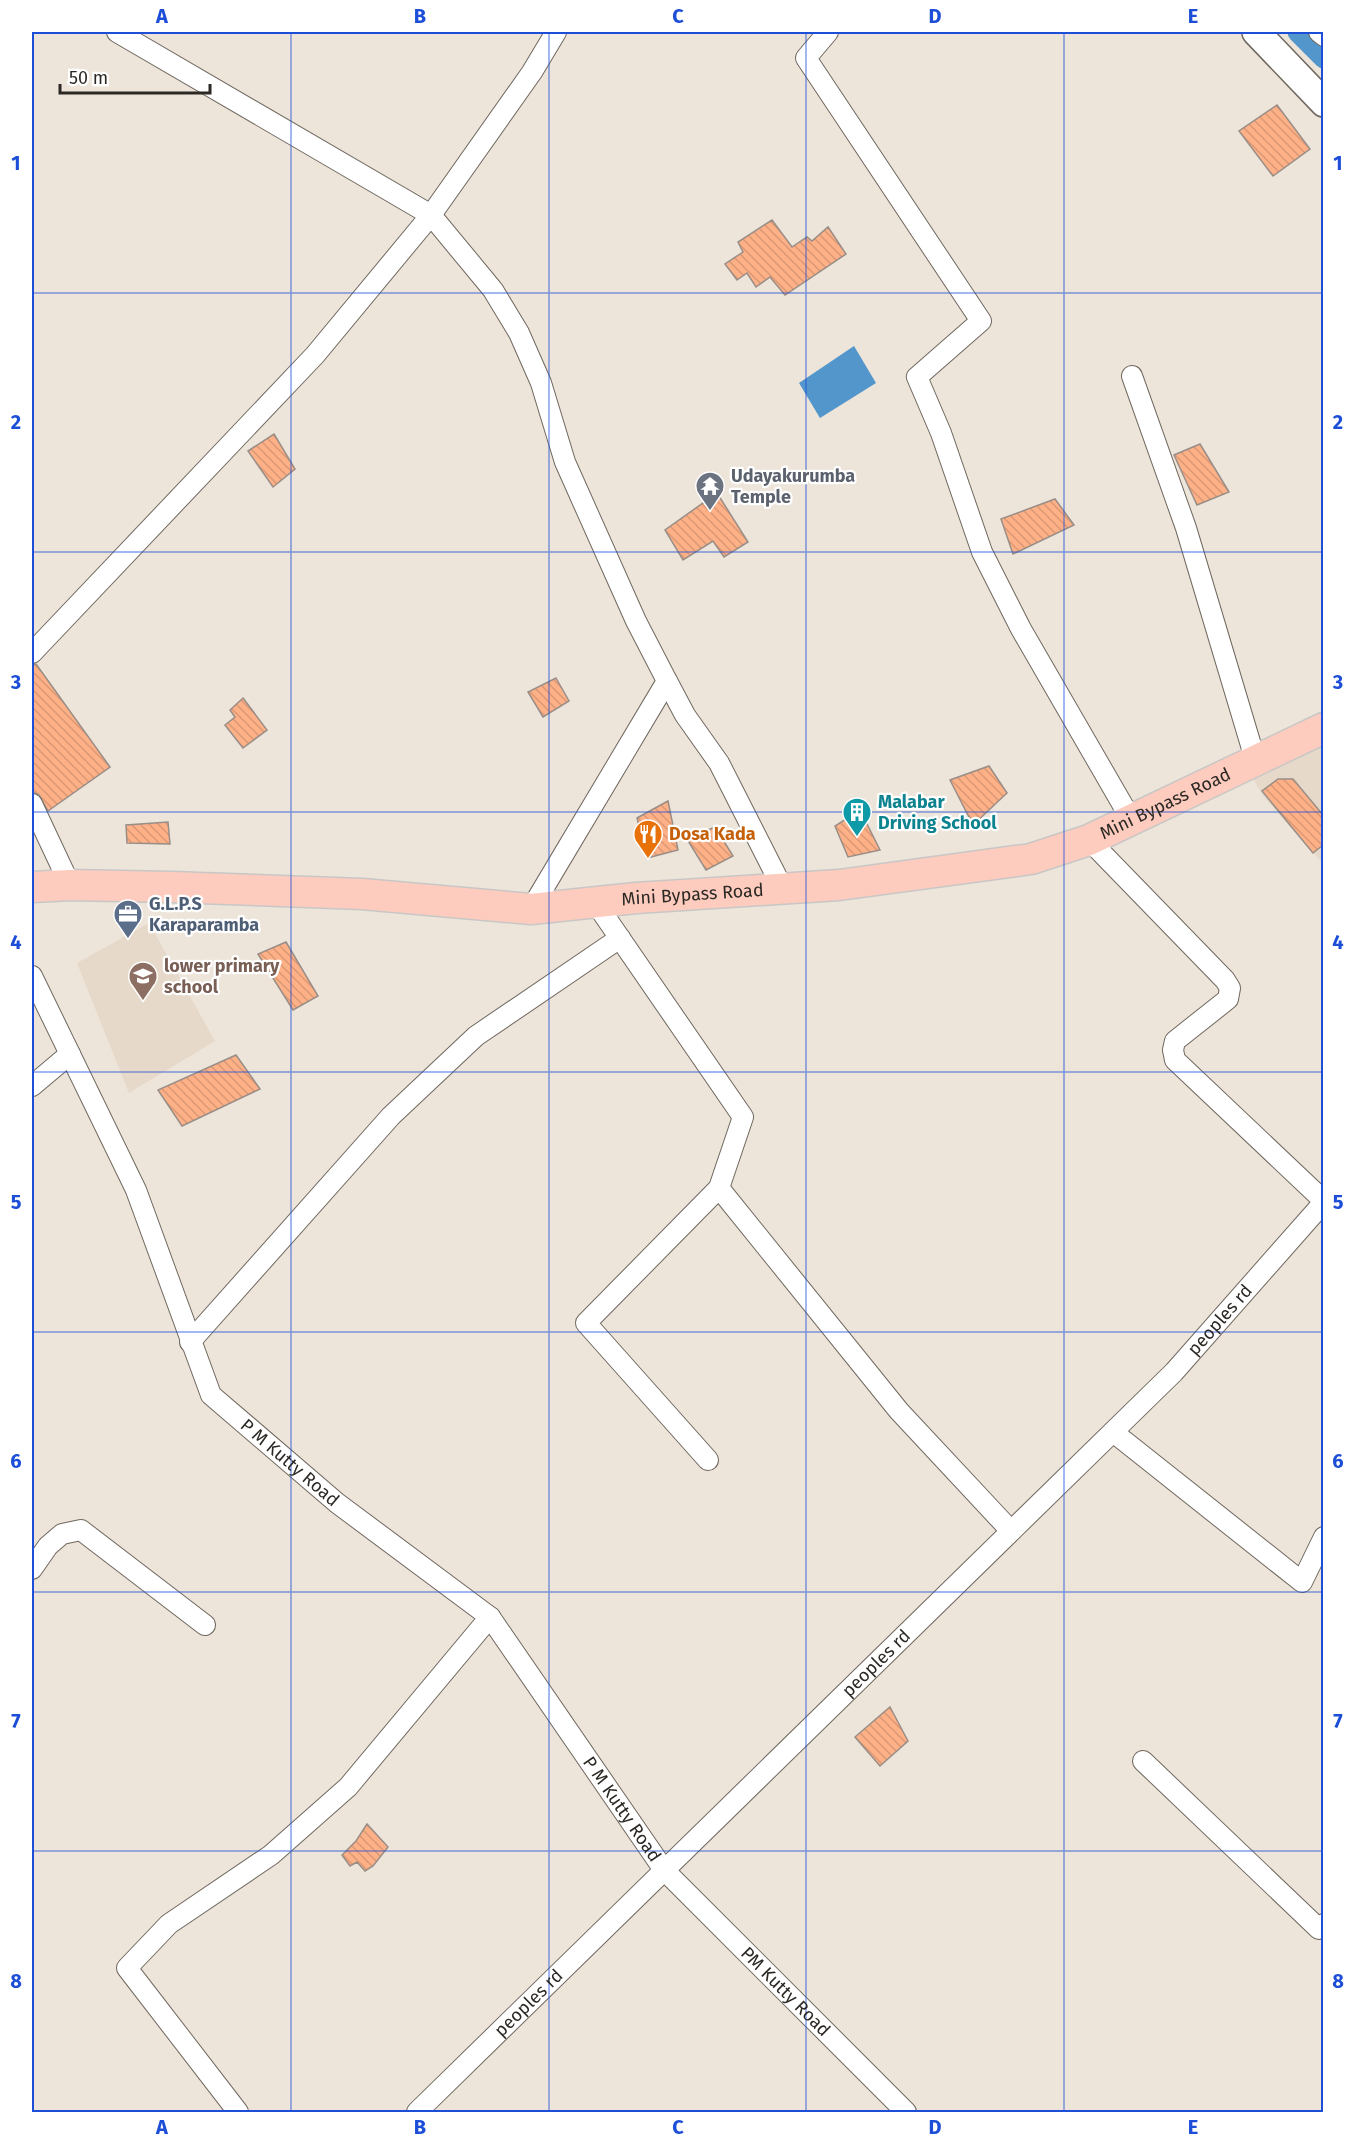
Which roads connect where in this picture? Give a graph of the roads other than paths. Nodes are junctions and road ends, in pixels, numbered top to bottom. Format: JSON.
{"nodes":[{"id":1,"x":117,"y":32,"type":"edge"},
{"id":2,"x":556,"y":32,"type":"edge"},
{"id":3,"x":828,"y":32,"type":"edge"},
{"id":4,"x":1256,"y":32,"type":"edge"},
{"id":5,"x":1319,"y":32,"type":"edge"},
{"id":6,"x":1323,"y":36,"type":"edge"},
{"id":7,"x":1323,"y":103,"type":"edge"},
{"id":8,"x":431,"y":215,"type":"junction"},
{"id":9,"x":1132,"y":376,"type":"dead end"},
{"id":10,"x":32,"y":653,"type":"edge"},
{"id":11,"x":667,"y":681,"type":"junction"},
{"id":12,"x":1323,"y":729,"type":"edge"},
{"id":13,"x":1256,"y":762,"type":"junction"},
{"id":14,"x":32,"y":804,"type":"edge"},
{"id":15,"x":1132,"y":821,"type":"junction"},
{"id":16,"x":1089,"y":840,"type":"junction"},
{"id":17,"x":70,"y":885,"type":"junction"},
{"id":18,"x":32,"y":887,"type":"edge"},
{"id":19,"x":783,"y":889,"type":"junction"},
{"id":20,"x":595,"y":903,"type":"junction"},
{"id":21,"x":531,"y":909,"type":"junction"},
{"id":22,"x":620,"y":938,"type":"junction"},
{"id":23,"x":32,"y":976,"type":"edge"},
{"id":24,"x":70,"y":1054,"type":"junction"},
{"id":25,"x":32,"y":1086,"type":"edge"},
{"id":26,"x":719,"y":1188,"type":"junction"},
{"id":27,"x":1323,"y":1202,"type":"edge"},
{"id":28,"x":190,"y":1342,"type":"junction"},
{"id":29,"x":1113,"y":1432,"type":"junction"},
{"id":30,"x":708,"y":1460,"type":"dead end"},
{"id":31,"x":1011,"y":1531,"type":"junction"},
{"id":32,"x":1323,"y":1537,"type":"edge"},
{"id":33,"x":32,"y":1569,"type":"edge"},
{"id":34,"x":490,"y":1617,"type":"junction"},
{"id":35,"x":206,"y":1625,"type":"dead end"},
{"id":36,"x":1143,"y":1761,"type":"dead end"},
{"id":37,"x":664,"y":1870,"type":"junction"},
{"id":38,"x":1323,"y":1924,"type":"edge"},
{"id":39,"x":238,"y":2112,"type":"edge"},
{"id":40,"x":417,"y":2112,"type":"edge"},
{"id":41,"x":906,"y":2112,"type":"edge"}],
"edges":[{"from":1,"to":8,"type":"street"},
{"from":2,"to":8,"type":"street"},
{"from":3,"to":15,"type":"street"},
{"from":4,"to":7,"type":"main road"},
{"from":5,"to":6,"type":"street"},
{"from":8,"to":10,"type":"street"},
{"from":8,"to":11,"type":"street"},
{"from":9,"to":13,"type":"street"},
{"from":11,"to":19,"type":"street"},
{"from":11,"to":21,"type":"street"},
{"from":12,"to":13,"type":"main road","name":"Mini Bypass Road"},
{"from":13,"to":15,"type":"main road","name":"Mini Bypass Road"},
{"from":14,"to":17,"type":"street"},
{"from":15,"to":16,"type":"main road","name":"Mini Bypass Road"},
{"from":16,"to":19,"type":"main road","name":"Mini Bypass Road"},
{"from":16,"to":27,"type":"street"},
{"from":17,"to":18,"type":"main road","name":"Mini Bypass Road"},
{"from":17,"to":21,"type":"main road","name":"Mini Bypass Road"},
{"from":19,"to":20,"type":"main road","name":"Mini Bypass Road"},
{"from":20,"to":21,"type":"main road","name":"Mini Bypass Road"},
{"from":20,"to":22,"type":"street"},
{"from":22,"to":26,"type":"street"},
{"from":22,"to":28,"type":"street"},
{"from":23,"to":24,"type":"street","name":"P M Kutty Road"},
{"from":24,"to":25,"type":"street"},
{"from":24,"to":28,"type":"street","name":"P M Kutty Road"},
{"from":26,"to":30,"type":"street"},
{"from":26,"to":31,"type":"street"},
{"from":27,"to":29,"type":"street","name":"peoples rd"},
{"from":28,"to":34,"type":"street","name":"P M Kutty Road"},
{"from":29,"to":31,"type":"street","name":"peoples rd"},
{"from":29,"to":32,"type":"street"},
{"from":31,"to":37,"type":"street","name":"peoples rd"},
{"from":33,"to":35,"type":"street"},
{"from":34,"to":37,"type":"street","name":"P M Kutty Road"},
{"from":34,"to":39,"type":"street"},
{"from":36,"to":38,"type":"street"},
{"from":37,"to":40,"type":"street","name":"peoples rd"},
{"from":37,"to":41,"type":"street","name":"PM Kutty Road"}]}
